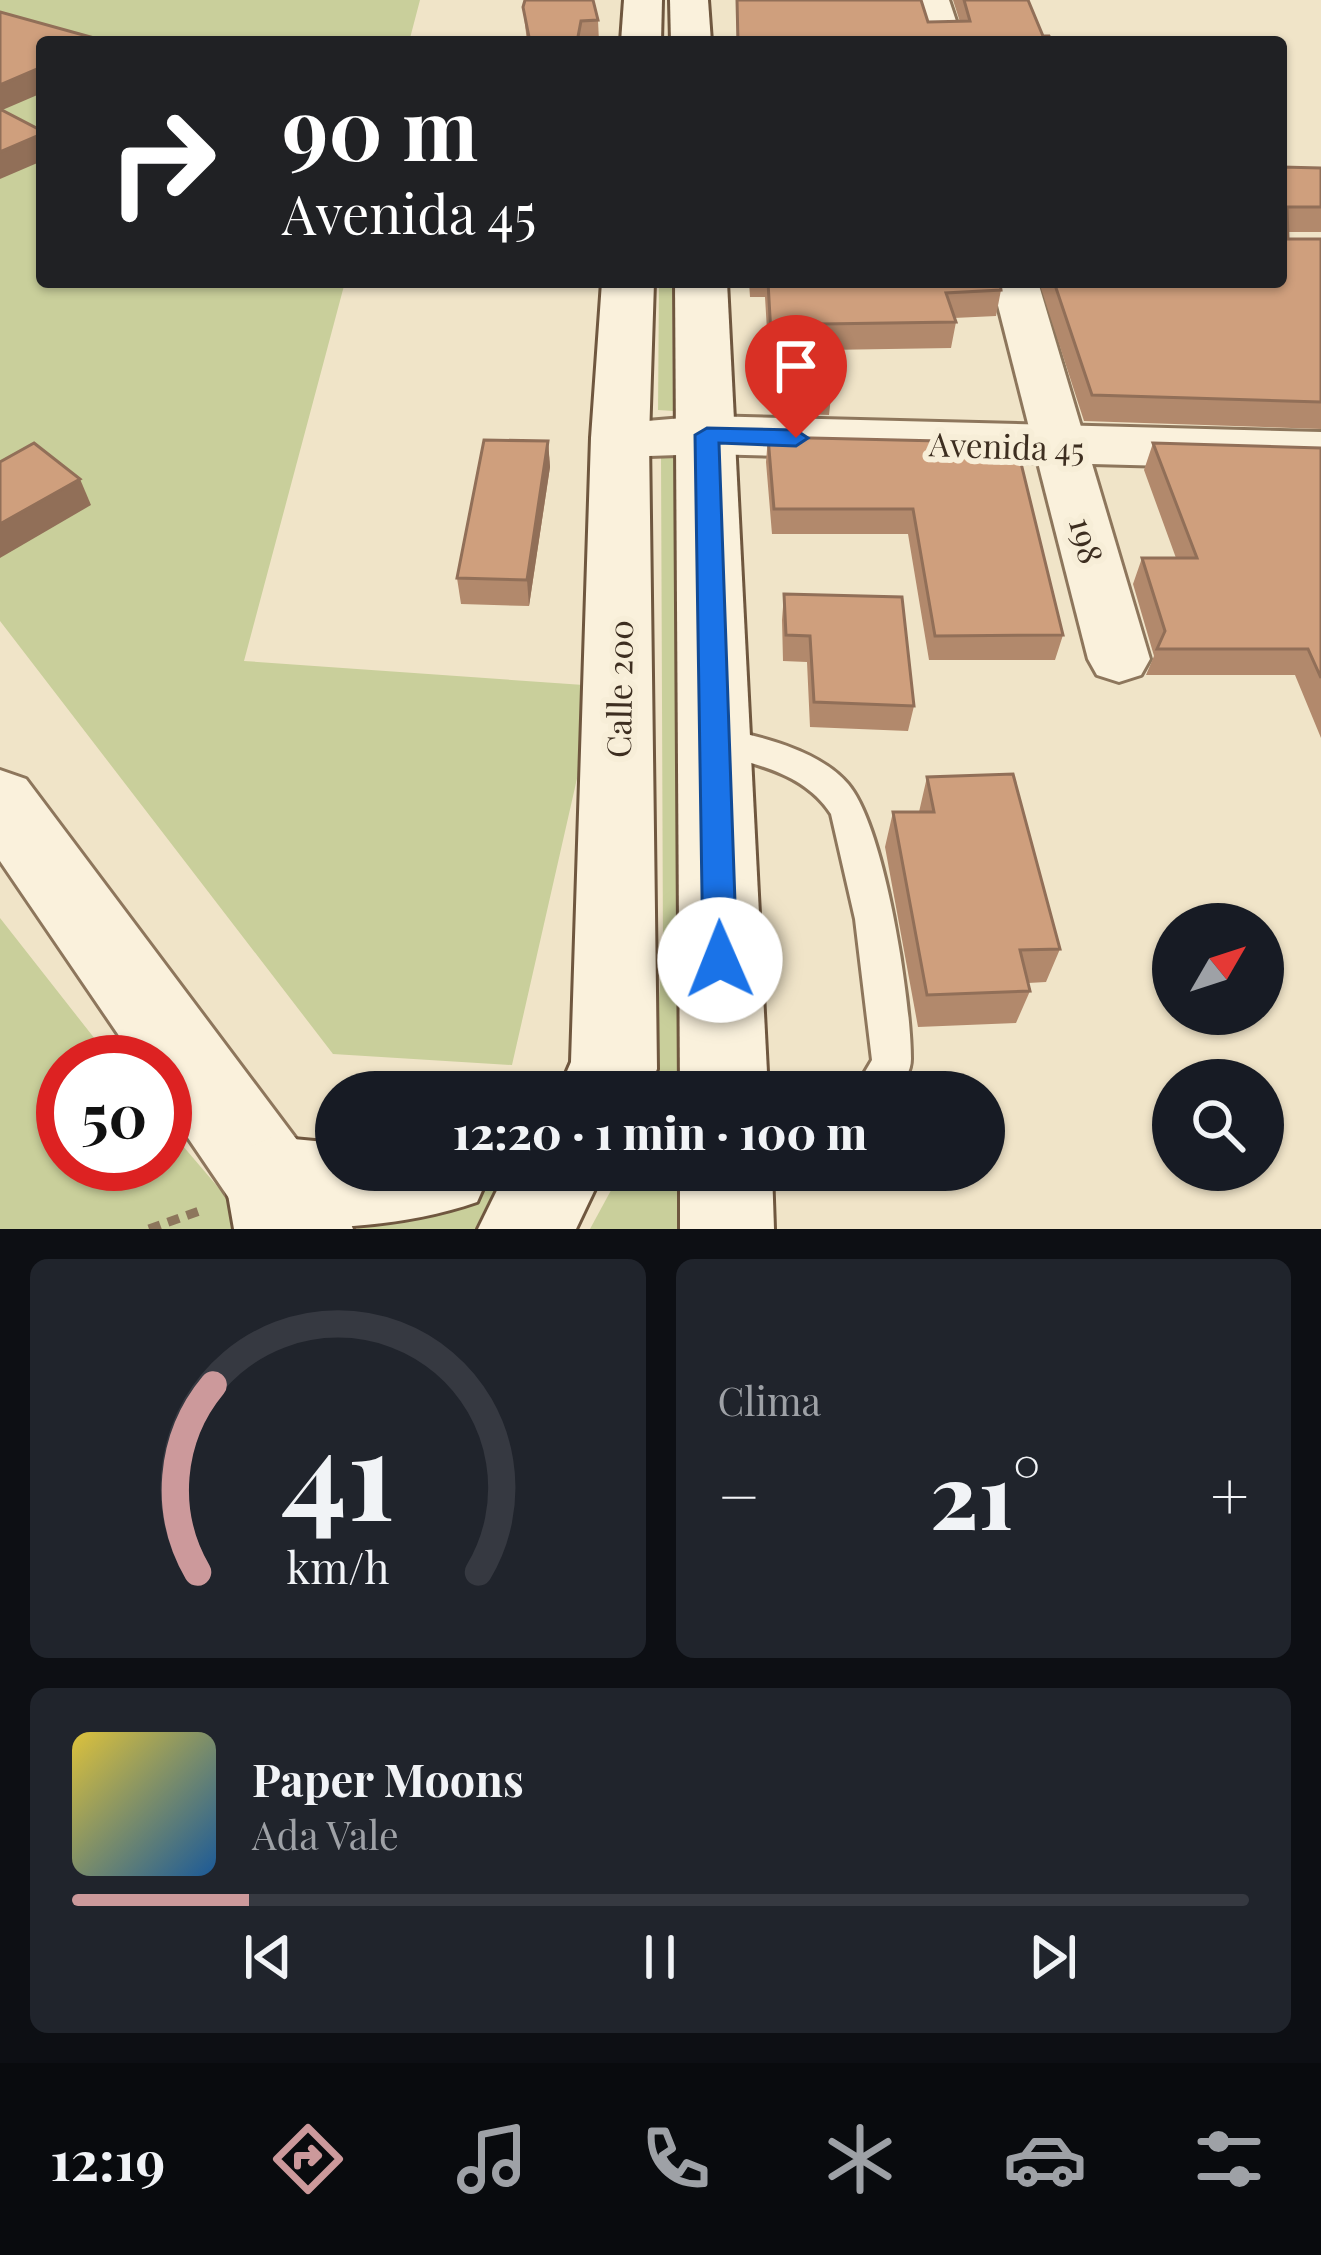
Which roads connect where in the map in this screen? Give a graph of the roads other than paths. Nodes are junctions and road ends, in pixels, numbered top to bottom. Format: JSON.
{"nodes":[{"id":1,"x":643,"y":0,"type":"edge"},
{"id":2,"x":689,"y":0,"type":"edge"},
{"id":3,"x":932,"y":0,"type":"edge"},
{"id":4,"x":640,"y":36,"type":"edge"},
{"id":5,"x":691,"y":36,"type":"edge"},
{"id":6,"x":943,"y":36,"type":"edge"},
{"id":7,"x":628,"y":288,"type":"edge"},
{"id":8,"x":700,"y":288,"type":"edge"},
{"id":9,"x":1017,"y":288,"type":"edge"},
{"id":10,"x":707,"y":435,"type":"junction"},
{"id":11,"x":620,"y":438,"type":"junction"},
{"id":12,"x":1063,"y":447,"type":"junction"},
{"id":13,"x":1321,"y":451,"type":"edge"},
{"id":14,"x":1119,"y":659,"type":"dead end"},
{"id":15,"x":715,"y":740,"type":"junction"},
{"id":16,"x":0,"y":801,"type":"edge"},
{"id":17,"x":601,"y":1071,"type":"edge"},
{"id":18,"x":723,"y":1071,"type":"edge"},
{"id":19,"x":887,"y":1071,"type":"edge"},
{"id":20,"x":339,"y":1191,"type":"edge"},
{"id":21,"x":546,"y":1191,"type":"edge"},
{"id":22,"x":272,"y":1210,"type":"edge"},
{"id":23,"x":525,"y":1229,"type":"edge"}],
"edges":[{"from":1,"to":4,"type":"main road"},
{"from":2,"to":5,"type":"main road"},
{"from":3,"to":6,"type":"street"},
{"from":7,"to":11,"type":"main road","name":"Calle 200"},
{"from":8,"to":10,"type":"main road"},
{"from":9,"to":12,"type":"street","name":"198"},
{"from":10,"to":11,"type":"main road","name":"Avenida 45"},
{"from":10,"to":12,"type":"main road","name":"Avenida 45"},
{"from":10,"to":15,"type":"main road"},
{"from":11,"to":17,"type":"main road","name":"Calle 200"},
{"from":12,"to":13,"type":"main road","name":"Avenida 45"},
{"from":12,"to":14,"type":"street","name":"198"},
{"from":15,"to":18,"type":"main road"},
{"from":15,"to":19,"type":"lane"},
{"from":16,"to":22,"type":"main road"},
{"from":20,"to":22,"type":"main road"},
{"from":21,"to":23,"type":"main road"}]}
